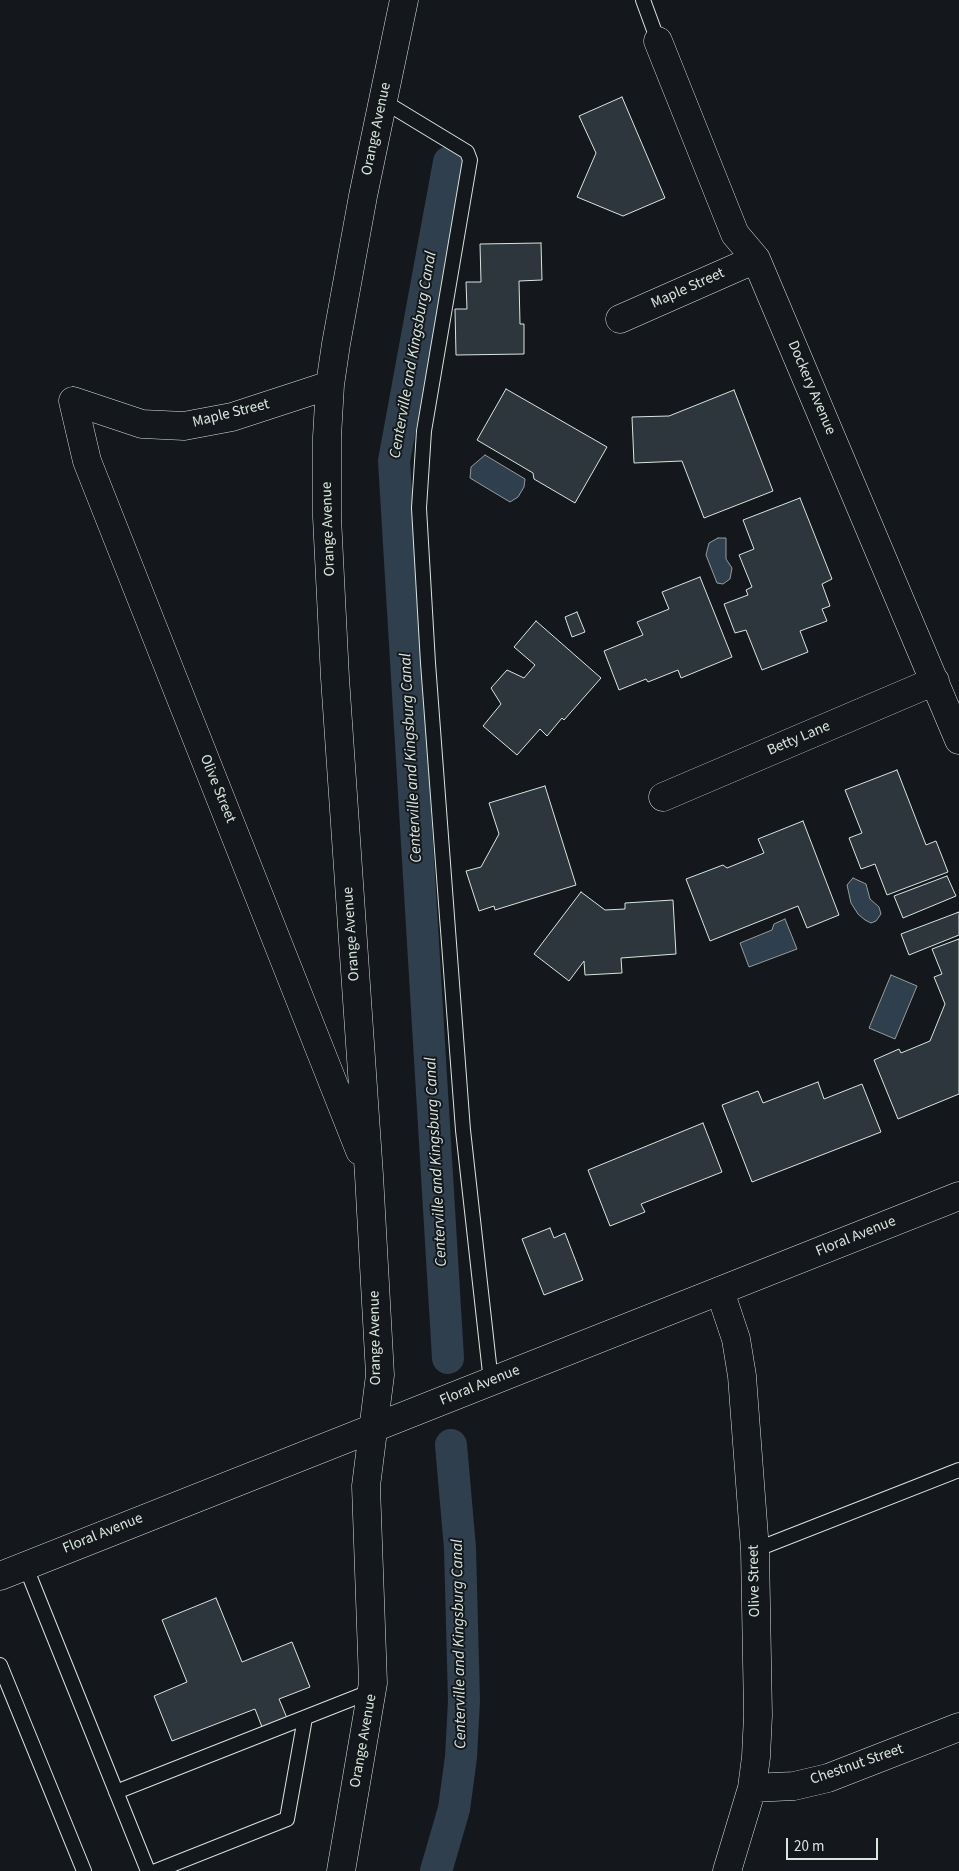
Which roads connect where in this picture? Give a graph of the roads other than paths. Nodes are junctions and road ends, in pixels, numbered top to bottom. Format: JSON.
{"nodes":[{"id":1,"x":404,"y":0,"type":"edge"},
{"id":2,"x":643,"y":0,"type":"edge"},
{"id":3,"x":658,"y":41,"type":"joint"},
{"id":4,"x":383,"y":101,"type":"junction"},
{"id":5,"x":756,"y":258,"type":"junction"},
{"id":6,"x":620,"y":319,"type":"dead end"},
{"id":7,"x":330,"y":385,"type":"junction"},
{"id":8,"x":74,"y":401,"type":"joint"},
{"id":9,"x":935,"y":681,"type":"junction"},
{"id":10,"x":959,"y":740,"type":"edge"},
{"id":11,"x":663,"y":797,"type":"dead end"},
{"id":12,"x":369,"y":1175,"type":"junction"},
{"id":13,"x":959,"y":1196,"type":"edge"},
{"id":14,"x":720,"y":1291,"type":"junction"},
{"id":15,"x":491,"y":1382,"type":"junction"},
{"id":16,"x":373,"y":1428,"type":"junction"},
{"id":17,"x":959,"y":1470,"type":"edge"},
{"id":18,"x":755,"y":1550,"type":"junction"},
{"id":19,"x":25,"y":1565,"type":"junction"},
{"id":20,"x":0,"y":1576,"type":"edge"},
{"id":21,"x":0,"y":1665,"type":"edge"},
{"id":22,"x":372,"y":1691,"type":"junction"},
{"id":23,"x":305,"y":1718,"type":"junction"},
{"id":24,"x":959,"y":1727,"type":"edge"},
{"id":25,"x":752,"y":1788,"type":"junction"},
{"id":26,"x":116,"y":1792,"type":"junction"},
{"id":27,"x":84,"y":1871,"type":"edge"},
{"id":28,"x":148,"y":1871,"type":"edge"},
{"id":29,"x":156,"y":1871,"type":"edge"},
{"id":30,"x":342,"y":1871,"type":"edge"},
{"id":31,"x":726,"y":1871,"type":"edge"}],
"edges":[{"from":1,"to":4,"type":"street","name":"Orange Avenue"},
{"from":2,"to":3,"type":"lane"},
{"from":3,"to":5,"type":"street","name":"Dockery Avenue"},
{"from":4,"to":7,"type":"street","name":"Orange Avenue"},
{"from":4,"to":15,"type":"lane"},
{"from":5,"to":6,"type":"street","name":"Maple Street"},
{"from":5,"to":9,"type":"street","name":"Dockery Avenue"},
{"from":7,"to":8,"type":"street","name":"Maple Street"},
{"from":7,"to":12,"type":"street","name":"Orange Avenue"},
{"from":8,"to":12,"type":"street","name":"Olive Street"},
{"from":9,"to":10,"type":"street","name":"Dockery Avenue"},
{"from":9,"to":11,"type":"street","name":"Betty Lane"},
{"from":12,"to":16,"type":"street","name":"Orange Avenue"},
{"from":13,"to":14,"type":"street","name":"Floral Avenue"},
{"from":14,"to":15,"type":"street","name":"Floral Avenue"},
{"from":14,"to":18,"type":"street","name":"Olive Street"},
{"from":15,"to":16,"type":"street","name":"Floral Avenue"},
{"from":16,"to":19,"type":"street","name":"Floral Avenue"},
{"from":16,"to":22,"type":"street","name":"Orange Avenue"},
{"from":17,"to":18,"type":"lane"},
{"from":18,"to":25,"type":"street","name":"Olive Street"},
{"from":19,"to":20,"type":"street","name":"Floral Avenue"},
{"from":19,"to":26,"type":"lane"},
{"from":21,"to":27,"type":"lane"},
{"from":22,"to":23,"type":"lane"},
{"from":22,"to":30,"type":"street","name":"Orange Avenue"},
{"from":23,"to":26,"type":"lane"},
{"from":23,"to":29,"type":"lane"},
{"from":24,"to":25,"type":"street","name":"Chestnut Street"},
{"from":25,"to":31,"type":"street","name":"Olive Street"},
{"from":26,"to":28,"type":"lane"}]}
